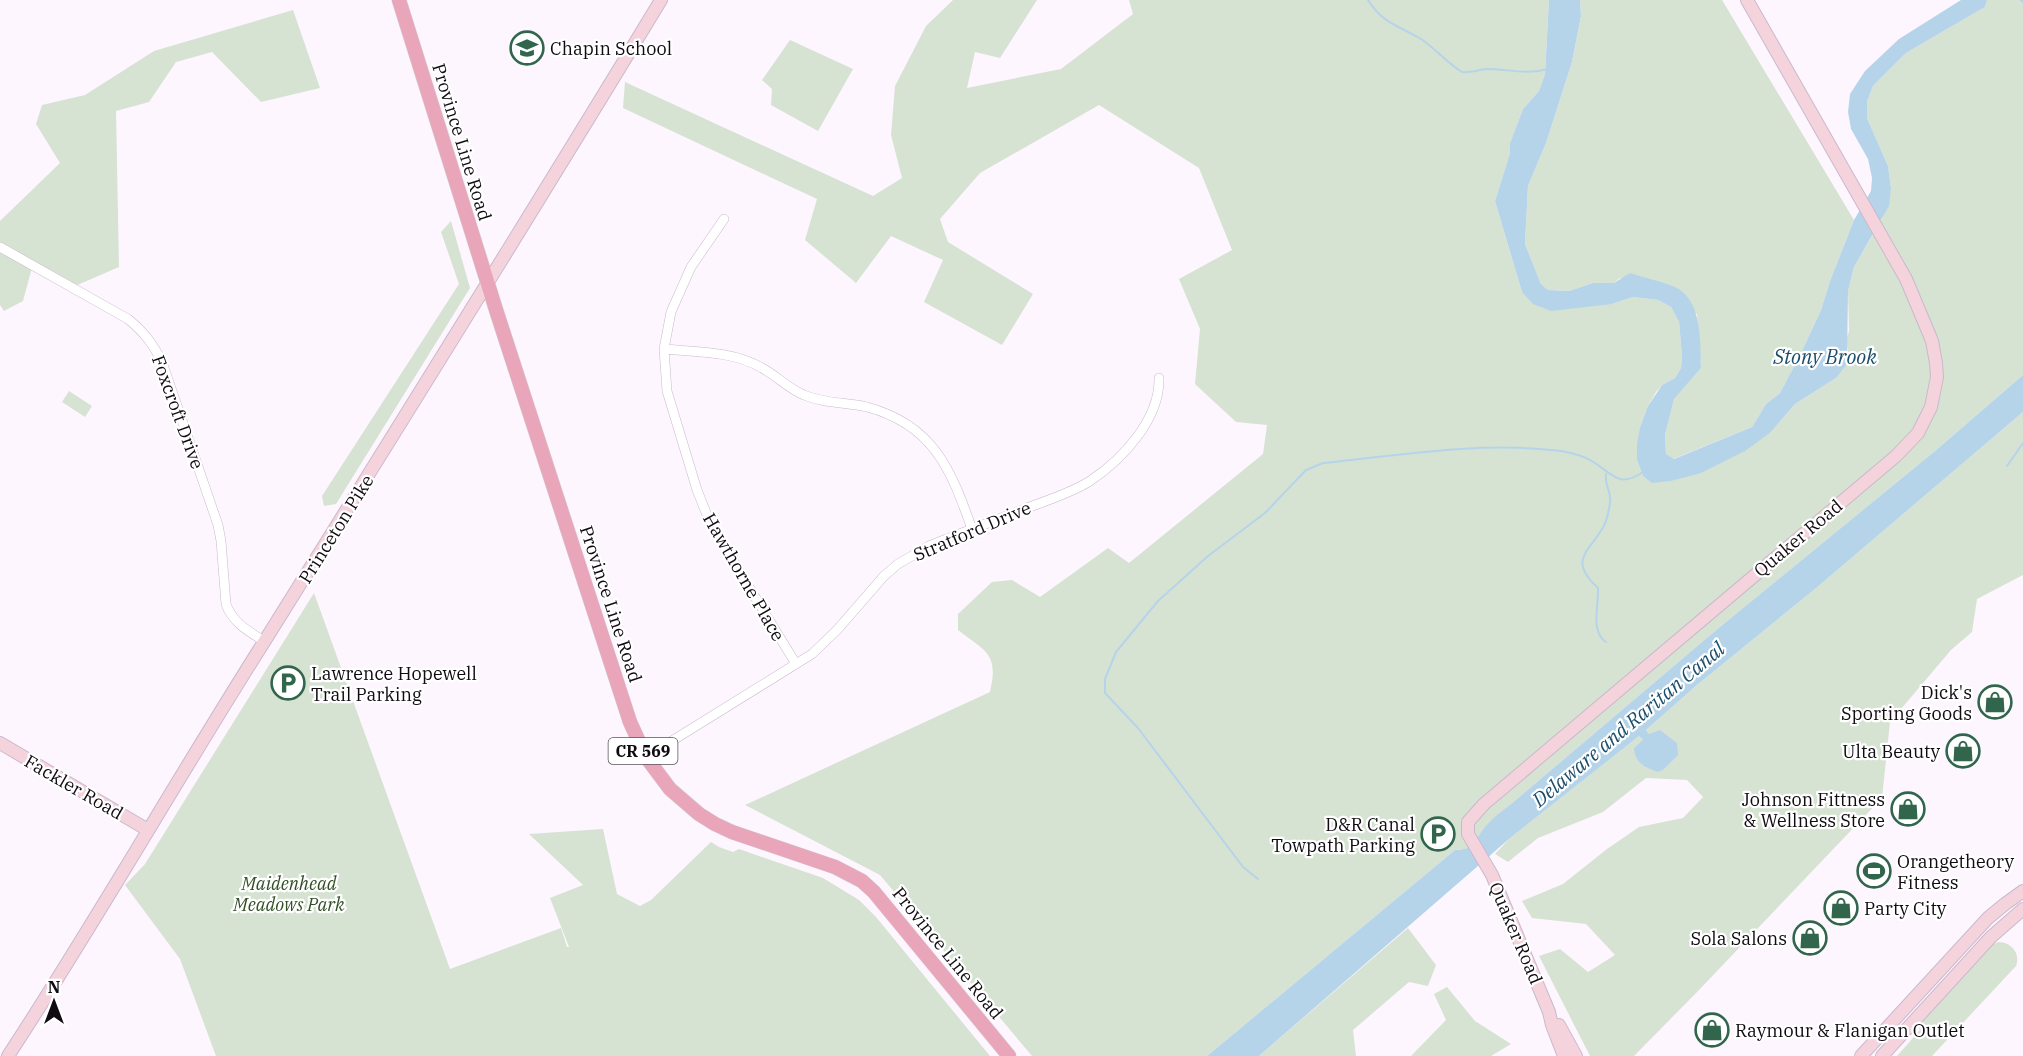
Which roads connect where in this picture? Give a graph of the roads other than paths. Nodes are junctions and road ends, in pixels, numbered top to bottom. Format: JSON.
{"nodes":[{"id":1,"x":399,"y":0,"type":"edge"},
{"id":2,"x":661,"y":0,"type":"edge"},
{"id":3,"x":1747,"y":0,"type":"edge"},
{"id":4,"x":724,"y":219,"type":"dead end"},
{"id":5,"x":0,"y":247,"type":"edge"},
{"id":6,"x":488,"y":285,"type":"junction"},
{"id":7,"x":664,"y":349,"type":"junction"},
{"id":8,"x":1159,"y":378,"type":"dead end"},
{"id":9,"x":972,"y":529,"type":"junction"},
{"id":10,"x":264,"y":641,"type":"junction"},
{"id":11,"x":796,"y":664,"type":"junction"},
{"id":12,"x":0,"y":743,"type":"edge"},
{"id":13,"x":646,"y":757,"type":"junction"},
{"id":14,"x":148,"y":830,"type":"junction"},
{"id":15,"x":2023,"y":891,"type":"edge"},
{"id":16,"x":2023,"y":909,"type":"edge"},
{"id":17,"x":1549,"y":1012,"type":"junction"},
{"id":18,"x":1865,"y":1055,"type":"edge"},
{"id":19,"x":8,"y":1056,"type":"edge"},
{"id":20,"x":1009,"y":1056,"type":"edge"},
{"id":21,"x":1564,"y":1056,"type":"edge"},
{"id":22,"x":1576,"y":1056,"type":"edge"},
{"id":23,"x":1882,"y":1056,"type":"edge"}],
"edges":[{"from":1,"to":6,"type":"main road","name":"Province Line Road"},
{"from":2,"to":6,"type":"street","name":"Princeton Pike"},
{"from":3,"to":17,"type":"street","name":"Quaker Road"},
{"from":4,"to":7,"type":"street","name":"Hawthorne Place"},
{"from":5,"to":10,"type":"street","name":"Foxcroft Drive"},
{"from":6,"to":10,"type":"street","name":"Princeton Pike"},
{"from":6,"to":13,"type":"main road","name":"Province Line Road","number":"CR 569"},
{"from":7,"to":9,"type":"street"},
{"from":7,"to":11,"type":"street","name":"Hawthorne Place"},
{"from":8,"to":9,"type":"street","name":"Stratford Drive"},
{"from":9,"to":11,"type":"street","name":"Stratford Drive"},
{"from":10,"to":14,"type":"street","name":"Princeton Pike"},
{"from":11,"to":13,"type":"street","name":"Stratford Drive"},
{"from":12,"to":14,"type":"street","name":"Fackler Road"},
{"from":13,"to":20,"type":"main road","name":"Province Line Road","number":"CR 569"},
{"from":14,"to":19,"type":"street","name":"Princeton Pike"},
{"from":15,"to":18,"type":"street"},
{"from":16,"to":23,"type":"street"},
{"from":17,"to":21,"type":"street","name":"Quaker Road"},
{"from":17,"to":22,"type":"street","name":"Quaker Road"}]}
